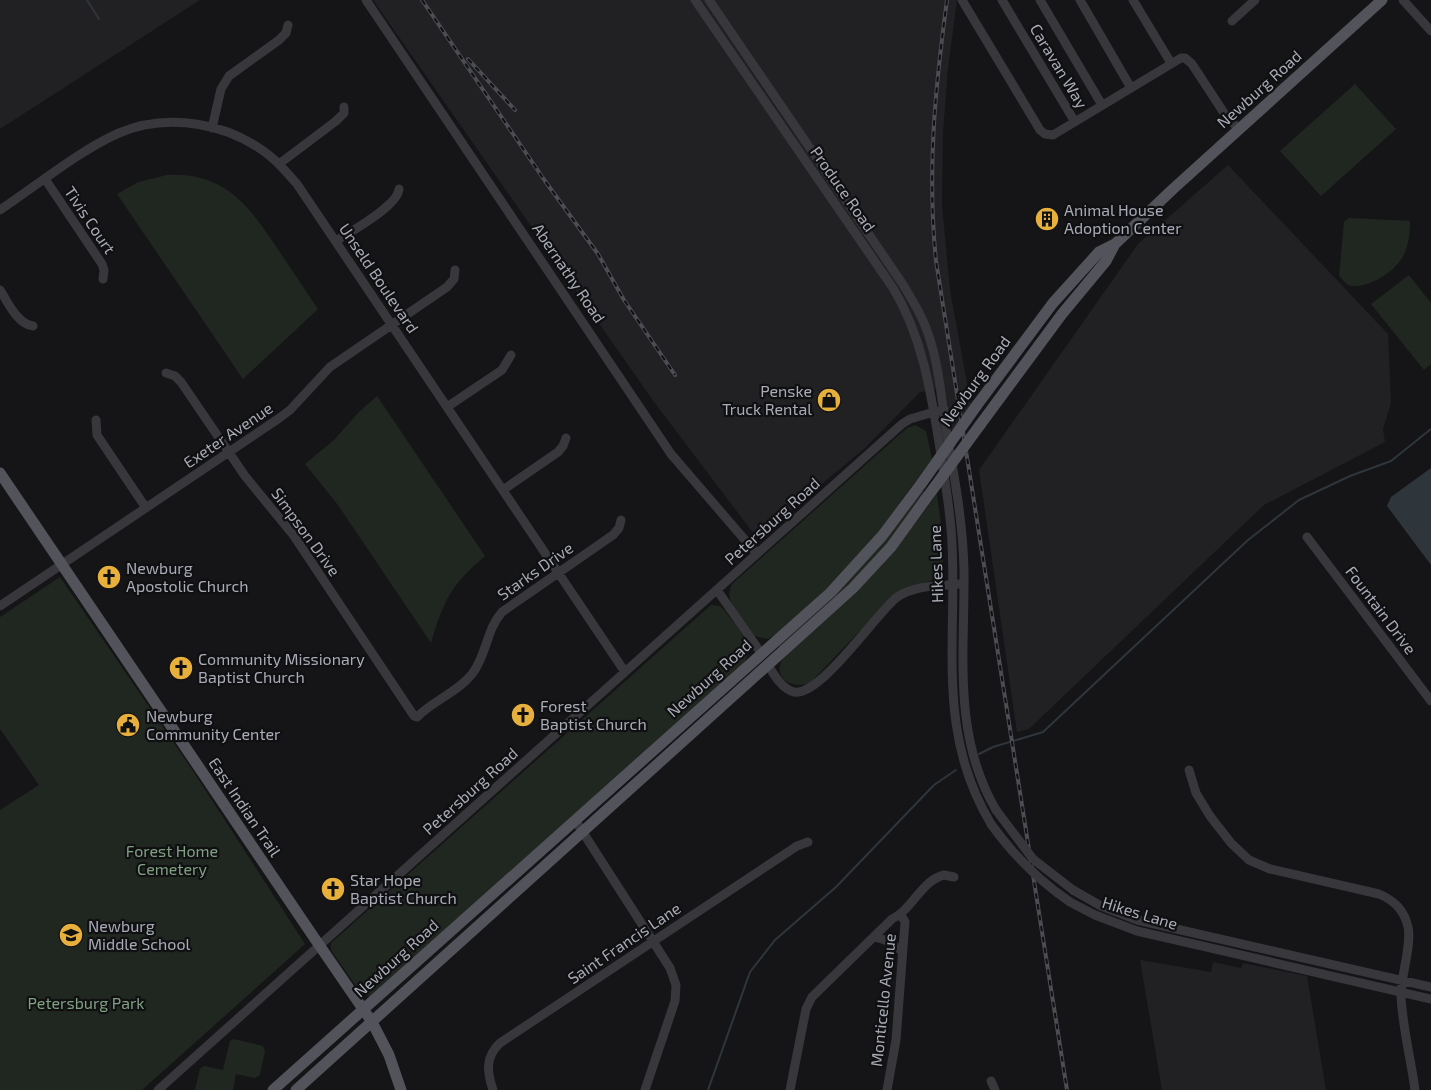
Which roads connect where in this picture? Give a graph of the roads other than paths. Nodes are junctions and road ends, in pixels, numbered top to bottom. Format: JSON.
{"nodes":[{"id":1,"x":366,"y":0,"type":"edge"},
{"id":2,"x":696,"y":0,"type":"edge"},
{"id":3,"x":708,"y":0,"type":"edge"},
{"id":4,"x":962,"y":0,"type":"edge"},
{"id":5,"x":1002,"y":0,"type":"edge"},
{"id":6,"x":1040,"y":0,"type":"edge"},
{"id":7,"x":1080,"y":0,"type":"edge"},
{"id":8,"x":1133,"y":0,"type":"edge"},
{"id":9,"x":1256,"y":0,"type":"edge"},
{"id":10,"x":1382,"y":0,"type":"edge"},
{"id":11,"x":1403,"y":0,"type":"edge"},
{"id":12,"x":1232,"y":21,"type":"dead end"},
{"id":13,"x":288,"y":25,"type":"dead end"},
{"id":14,"x":1431,"y":31,"type":"edge"},
{"id":15,"x":1171,"y":64,"type":"junction"},
{"id":16,"x":1131,"y":88,"type":"junction"},
{"id":17,"x":1102,"y":105,"type":"junction"},
{"id":18,"x":344,"y":107,"type":"dead end"},
{"id":19,"x":1074,"y":122,"type":"junction"},
{"id":20,"x":212,"y":128,"type":"junction"},
{"id":21,"x":1238,"y":129,"type":"junction"},
{"id":22,"x":279,"y":164,"type":"junction"},
{"id":23,"x":45,"y":179,"type":"junction"},
{"id":24,"x":399,"y":189,"type":"dead end"},
{"id":25,"x":0,"y":210,"type":"edge"},
{"id":26,"x":336,"y":242,"type":"junction"},
{"id":27,"x":1115,"y":244,"type":"junction"},
{"id":28,"x":455,"y":270,"type":"dead end"},
{"id":29,"x":103,"y":279,"type":"dead end"},
{"id":30,"x":0,"y":290,"type":"edge"},
{"id":31,"x":392,"y":324,"type":"junction"},
{"id":32,"x":33,"y":326,"type":"dead end"},
{"id":33,"x":511,"y":355,"type":"dead end"},
{"id":34,"x":166,"y":373,"type":"dead end"},
{"id":35,"x":447,"y":407,"type":"junction"},
{"id":36,"x":944,"y":409,"type":"junction"},
{"id":37,"x":933,"y":410,"type":"junction"},
{"id":38,"x":96,"y":420,"type":"dead end"},
{"id":39,"x":566,"y":438,"type":"dead end"},
{"id":40,"x":229,"y":452,"type":"junction"},
{"id":41,"x":0,"y":473,"type":"edge"},
{"id":42,"x":503,"y":490,"type":"junction"},
{"id":43,"x":146,"y":508,"type":"junction"},
{"id":44,"x":621,"y":520,"type":"dead end"},
{"id":45,"x":1307,"y":537,"type":"dead end"},
{"id":46,"x":757,"y":554,"type":"junction"},
{"id":47,"x":62,"y":565,"type":"junction"},
{"id":48,"x":558,"y":572,"type":"junction"},
{"id":49,"x":964,"y":584,"type":"junction"},
{"id":50,"x":953,"y":585,"type":"junction"},
{"id":51,"x":717,"y":590,"type":"junction"},
{"id":52,"x":0,"y":606,"type":"edge"},
{"id":53,"x":761,"y":653,"type":"junction"},
{"id":54,"x":768,"y":666,"type":"junction"},
{"id":55,"x":626,"y":672,"type":"junction"},
{"id":56,"x":1431,"y":700,"type":"edge"},
{"id":57,"x":414,"y":716,"type":"joint"},
{"id":58,"x":1190,"y":770,"type":"dead end"},
{"id":59,"x":575,"y":820,"type":"junction"},
{"id":60,"x":582,"y":831,"type":"junction"},
{"id":61,"x":808,"y":842,"type":"dead end"},
{"id":62,"x":954,"y":877,"type":"dead end"},
{"id":63,"x":901,"y":915,"type":"junction"},
{"id":64,"x":875,"y":937,"type":"junction"},
{"id":65,"x":653,"y":942,"type":"junction"},
{"id":66,"x":319,"y":946,"type":"junction"},
{"id":67,"x":902,"y":951,"type":"junction"},
{"id":68,"x":1402,"y":981,"type":"junction"},
{"id":69,"x":1431,"y":988,"type":"edge"},
{"id":70,"x":1401,"y":993,"type":"junction"},
{"id":71,"x":1431,"y":999,"type":"edge"},
{"id":72,"x":364,"y":1009,"type":"junction"},
{"id":73,"x":372,"y":1022,"type":"junction"},
{"id":74,"x":991,"y":1081,"type":"dead end"},
{"id":75,"x":158,"y":1090,"type":"edge"},
{"id":76,"x":273,"y":1090,"type":"edge"},
{"id":77,"x":296,"y":1090,"type":"edge"},
{"id":78,"x":401,"y":1090,"type":"edge"},
{"id":79,"x":492,"y":1090,"type":"edge"},
{"id":80,"x":645,"y":1090,"type":"edge"},
{"id":81,"x":790,"y":1090,"type":"edge"},
{"id":82,"x":887,"y":1090,"type":"edge"},
{"id":83,"x":995,"y":1090,"type":"edge"},
{"id":84,"x":1415,"y":1090,"type":"edge"}],
"edges":[{"from":1,"to":46,"type":"street","name":"Abernathy Road"},
{"from":2,"to":37,"type":"street","name":"Produce Road"},
{"from":3,"to":36,"type":"street","name":"Produce Road"},
{"from":4,"to":19,"type":"street"},
{"from":5,"to":19,"type":"street","name":"Caravan Way"},
{"from":6,"to":17,"type":"street"},
{"from":7,"to":16,"type":"street"},
{"from":8,"to":15,"type":"street"},
{"from":9,"to":12,"type":"street"},
{"from":10,"to":21,"type":"main road","name":"Newburg Road"},
{"from":11,"to":14,"type":"street"},
{"from":13,"to":20,"type":"street"},
{"from":15,"to":16,"type":"street"},
{"from":15,"to":21,"type":"street"},
{"from":16,"to":17,"type":"street"},
{"from":17,"to":19,"type":"street"},
{"from":18,"to":22,"type":"street"},
{"from":20,"to":22,"type":"street","name":"Unseld Boulevard"},
{"from":20,"to":23,"type":"street","name":"Unseld Boulevard"},
{"from":21,"to":27,"type":"main road","name":"Newburg Road"},
{"from":22,"to":26,"type":"street","name":"Unseld Boulevard"},
{"from":23,"to":25,"type":"street","name":"Unseld Boulevard"},
{"from":23,"to":29,"type":"street","name":"Tivis Court"},
{"from":24,"to":26,"type":"street"},
{"from":26,"to":31,"type":"street","name":"Unseld Boulevard"},
{"from":27,"to":53,"type":"main road","name":"Newburg Road","bridge":true},
{"from":27,"to":54,"type":"main road","name":"Newburg Road","bridge":true},
{"from":28,"to":31,"type":"street","name":"Exeter Avenue"},
{"from":30,"to":32,"type":"street"},
{"from":31,"to":35,"type":"street","name":"Unseld Boulevard"},
{"from":31,"to":40,"type":"street","name":"Exeter Avenue"},
{"from":33,"to":35,"type":"street"},
{"from":34,"to":40,"type":"street","name":"Simpson Drive"},
{"from":35,"to":42,"type":"street","name":"Unseld Boulevard"},
{"from":36,"to":37,"type":"street","name":"Petersburg Road"},
{"from":36,"to":49,"type":"street","name":"Hikes Lane"},
{"from":37,"to":46,"type":"street","name":"Petersburg Road"},
{"from":37,"to":50,"type":"street","name":"Hikes Lane"},
{"from":38,"to":43,"type":"street"},
{"from":39,"to":42,"type":"street"},
{"from":40,"to":43,"type":"street","name":"Exeter Avenue"},
{"from":40,"to":57,"type":"street","name":"Simpson Drive"},
{"from":41,"to":47,"type":"main road","name":"East Indian Trail"},
{"from":42,"to":48,"type":"street","name":"Unseld Boulevard"},
{"from":43,"to":47,"type":"street","name":"Exeter Avenue"},
{"from":44,"to":48,"type":"street","name":"Starks Drive"},
{"from":45,"to":56,"type":"street","name":"Fountain Drive"},
{"from":46,"to":51,"type":"street","name":"Petersburg Road"},
{"from":47,"to":52,"type":"street","name":"Exeter Avenue"},
{"from":47,"to":66,"type":"main road","name":"East Indian Trail"},
{"from":48,"to":55,"type":"street","name":"Unseld Boulevard"},
{"from":48,"to":57,"type":"street","name":"Starks Drive"},
{"from":49,"to":50,"type":"street"},
{"from":49,"to":68,"type":"street","name":"Hikes Lane","bridge":true},
{"from":50,"to":54,"type":"street"},
{"from":50,"to":70,"type":"street","name":"Hikes Lane","bridge":true},
{"from":51,"to":53,"type":"street"},
{"from":51,"to":55,"type":"street","name":"Petersburg Road"},
{"from":53,"to":59,"type":"main road","name":"Newburg Road"},
{"from":54,"to":60,"type":"main road","name":"Newburg Road"},
{"from":55,"to":66,"type":"street","name":"Petersburg Road"},
{"from":58,"to":68,"type":"street"},
{"from":59,"to":60,"type":"street"},
{"from":59,"to":72,"type":"main road","name":"Newburg Road"},
{"from":60,"to":65,"type":"street"},
{"from":60,"to":73,"type":"main road","name":"Newburg Road"},
{"from":61,"to":65,"type":"street","name":"Saint Francis Lane"},
{"from":62,"to":63,"type":"street"},
{"from":63,"to":64,"type":"street"},
{"from":63,"to":67,"type":"street","name":"Monticello Avenue"},
{"from":64,"to":67,"type":"street"},
{"from":64,"to":81,"type":"street"},
{"from":65,"to":79,"type":"street","name":"Saint Francis Lane"},
{"from":65,"to":80,"type":"street"},
{"from":66,"to":72,"type":"main road","name":"East Indian Trail"},
{"from":66,"to":75,"type":"street","name":"Petersburg Road"},
{"from":67,"to":82,"type":"street","name":"Monticello Avenue"},
{"from":68,"to":69,"type":"street","name":"Hikes Lane"},
{"from":68,"to":70,"type":"street"},
{"from":70,"to":71,"type":"street","name":"Hikes Lane"},
{"from":70,"to":84,"type":"street"},
{"from":72,"to":73,"type":"main road","name":"East Indian Trail"},
{"from":72,"to":76,"type":"main road","name":"Newburg Road"},
{"from":73,"to":77,"type":"main road","name":"Newburg Road"},
{"from":73,"to":78,"type":"main road","name":"East Indian Trail"},
{"from":74,"to":83,"type":"street"}]}
